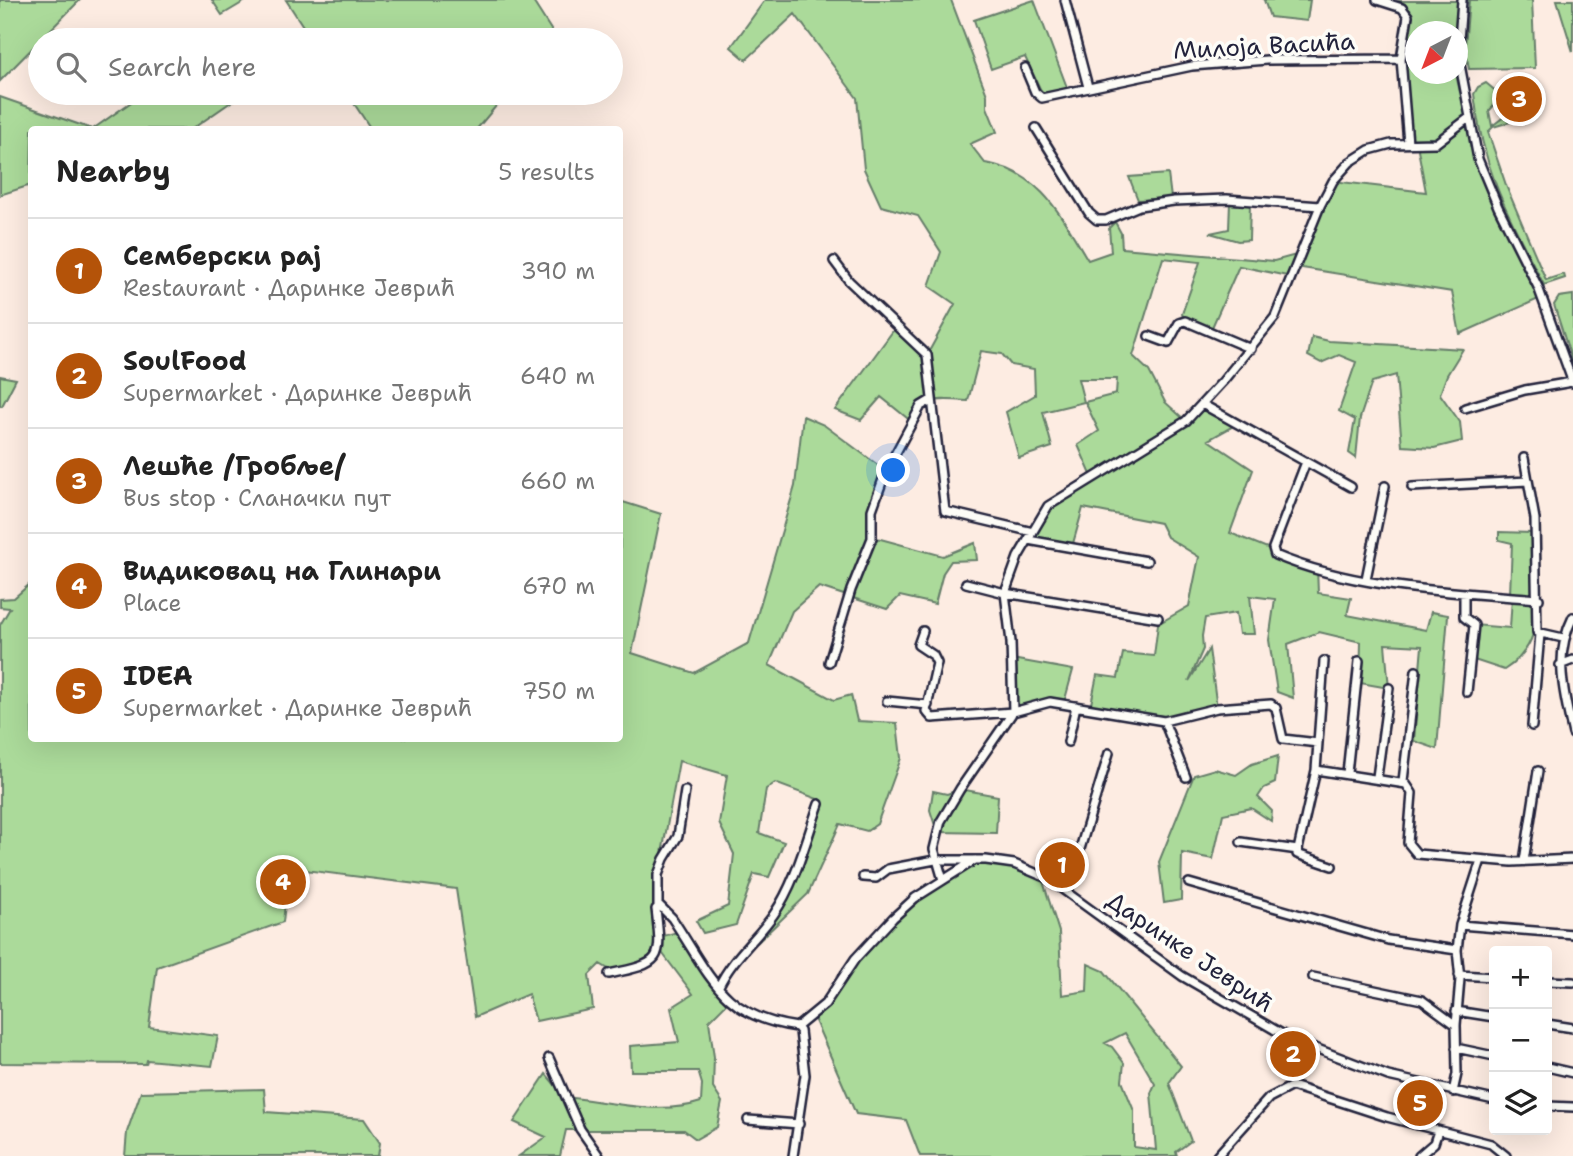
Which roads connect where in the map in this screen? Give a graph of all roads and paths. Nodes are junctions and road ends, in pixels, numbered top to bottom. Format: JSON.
{"nodes":[{"id":1,"x":1065,"y":0,"type":"edge"},
{"id":2,"x":1377,"y":0,"type":"edge"},
{"id":3,"x":1462,"y":0,"type":"edge"},
{"id":4,"x":1401,"y":59,"type":"junction"},
{"id":5,"x":1025,"y":68,"type":"dead end"},
{"id":6,"x":1088,"y":87,"type":"junction"},
{"id":7,"x":1470,"y":117,"type":"junction"},
{"id":8,"x":1036,"y":128,"type":"dead end"},
{"id":9,"x":1408,"y":143,"type":"junction"},
{"id":10,"x":1320,"y":206,"type":"junction"},
{"id":11,"x":834,"y":261,"type":"dead end"},
{"id":12,"x":1149,"y":336,"type":"dead end"},
{"id":13,"x":1251,"y":349,"type":"junction"},
{"id":14,"x":1573,"y":382,"type":"edge"},
{"id":15,"x":931,"y":400,"type":"junction"},
{"id":16,"x":1202,"y":404,"type":"junction"},
{"id":17,"x":1465,"y":408,"type":"dead end"},
{"id":18,"x":1524,"y":458,"type":"dead end"},
{"id":19,"x":1306,"y":462,"type":"junction"},
{"id":20,"x":1528,"y":481,"type":"junction"},
{"id":21,"x":1385,"y":486,"type":"dead end"},
{"id":22,"x":1351,"y":487,"type":"dead end"},
{"id":23,"x":1412,"y":487,"type":"dead end"},
{"id":24,"x":1030,"y":536,"type":"junction"},
{"id":25,"x":1147,"y":561,"type":"dead end"},
{"id":26,"x":1366,"y":579,"type":"junction"},
{"id":27,"x":966,"y":583,"type":"dead end"},
{"id":28,"x":1004,"y":593,"type":"junction"},
{"id":29,"x":1464,"y":594,"type":"junction"},
{"id":30,"x":1539,"y":599,"type":"junction"},
{"id":31,"x":1573,"y":617,"type":"edge"},
{"id":32,"x":1158,"y":618,"type":"dead end"},
{"id":33,"x":923,"y":631,"type":"dead end"},
{"id":34,"x":1540,"y":634,"type":"junction"},
{"id":35,"x":1563,"y":638,"type":"junction"},
{"id":36,"x":1573,"y":660,"type":"edge"},
{"id":37,"x":1324,"y":661,"type":"dead end"},
{"id":38,"x":1359,"y":661,"type":"dead end"},
{"id":39,"x":829,"y":663,"type":"dead end"},
{"id":40,"x":1560,"y":664,"type":"junction"},
{"id":41,"x":1416,"y":671,"type":"dead end"},
{"id":42,"x":1389,"y":688,"type":"dead end"},
{"id":43,"x":1467,"y":692,"type":"dead end"},
{"id":44,"x":887,"y":701,"type":"dead end"},
{"id":45,"x":928,"y":705,"type":"junction"},
{"id":46,"x":1076,"y":706,"type":"junction"},
{"id":47,"x":1570,"y":710,"type":"edge"},
{"id":48,"x":1013,"y":712,"type":"junction"},
{"id":49,"x":1164,"y":721,"type":"junction"},
{"id":50,"x":1532,"y":726,"type":"dead end"},
{"id":51,"x":1573,"y":734,"type":"edge"},
{"id":52,"x":1068,"y":742,"type":"dead end"},
{"id":53,"x":1318,"y":743,"type":"junction"},
{"id":54,"x":1109,"y":753,"type":"dead end"},
{"id":55,"x":1316,"y":770,"type":"junction"},
{"id":56,"x":1538,"y":771,"type":"dead end"},
{"id":57,"x":1347,"y":773,"type":"junction"},
{"id":58,"x":1186,"y":777,"type":"dead end"},
{"id":59,"x":1377,"y":777,"type":"junction"},
{"id":60,"x":1403,"y":781,"type":"junction"},
{"id":61,"x":685,"y":791,"type":"dead end"},
{"id":62,"x":819,"y":804,"type":"dead end"},
{"id":63,"x":1241,"y":842,"type":"dead end"},
{"id":64,"x":1298,"y":850,"type":"junction"},
{"id":65,"x":1573,"y":859,"type":"edge"},
{"id":66,"x":935,"y":860,"type":"junction"},
{"id":67,"x":976,"y":860,"type":"junction"},
{"id":68,"x":1481,"y":860,"type":"junction"},
{"id":69,"x":1524,"y":861,"type":"junction"},
{"id":70,"x":1332,"y":866,"type":"dead end"},
{"id":71,"x":863,"y":877,"type":"dead end"},
{"id":72,"x":943,"y":880,"type":"junction"},
{"id":73,"x":1189,"y":883,"type":"dead end"},
{"id":74,"x":1067,"y":892,"type":"junction"},
{"id":75,"x":658,"y":906,"type":"junction"},
{"id":76,"x":1460,"y":925,"type":"junction"},
{"id":77,"x":1573,"y":934,"type":"edge"},
{"id":78,"x":1457,"y":950,"type":"junction"},
{"id":79,"x":609,"y":974,"type":"dead end"},
{"id":80,"x":1459,"y":975,"type":"junction"},
{"id":81,"x":1313,"y":977,"type":"dead end"},
{"id":82,"x":1489,"y":978,"type":"edge"},
{"id":83,"x":1552,"y":981,"type":"edge"},
{"id":84,"x":1573,"y":982,"type":"edge"},
{"id":85,"x":719,"y":986,"type":"junction"},
{"id":86,"x":1456,"y":1012,"type":"junction"},
{"id":87,"x":1489,"y":1016,"type":"edge"},
{"id":88,"x":1455,"y":1025,"type":"junction"},
{"id":89,"x":1552,"y":1025,"type":"edge"},
{"id":90,"x":797,"y":1027,"type":"junction"},
{"id":91,"x":1573,"y":1028,"type":"edge"},
{"id":92,"x":1456,"y":1048,"type":"junction"},
{"id":93,"x":1489,"y":1055,"type":"edge"},
{"id":94,"x":549,"y":1058,"type":"dead end"},
{"id":95,"x":1552,"y":1068,"type":"edge"},
{"id":96,"x":1573,"y":1073,"type":"edge"},
{"id":97,"x":1453,"y":1092,"type":"junction"},
{"id":98,"x":1489,"y":1099,"type":"edge"},
{"id":99,"x":1552,"y":1106,"type":"edge"},
{"id":100,"x":1573,"y":1107,"type":"edge"},
{"id":101,"x":748,"y":1120,"type":"dead end"},
{"id":102,"x":799,"y":1124,"type":"junction"},
{"id":103,"x":1438,"y":1131,"type":"junction"},
{"id":104,"x":599,"y":1156,"type":"edge"},
{"id":105,"x":793,"y":1156,"type":"edge"},
{"id":106,"x":1217,"y":1156,"type":"edge"},
{"id":107,"x":1419,"y":1156,"type":"edge"},
{"id":108,"x":1506,"y":1156,"type":"edge"}],
"edges":[{"from":1,"to":6,"type":"street"},
{"from":2,"to":4,"type":"street"},
{"from":3,"to":7,"type":"street"},
{"from":4,"to":6,"type":"street","name":"Милоја Васића"},
{"from":4,"to":9,"type":"street"},
{"from":5,"to":6,"type":"street","name":"Милоја Васића"},
{"from":7,"to":9,"type":"street"},
{"from":7,"to":14,"type":"street"},
{"from":8,"to":10,"type":"street"},
{"from":9,"to":10,"type":"street"},
{"from":10,"to":13,"type":"street"},
{"from":11,"to":15,"type":"street"},
{"from":12,"to":13,"type":"street"},
{"from":13,"to":16,"type":"street"},
{"from":14,"to":17,"type":"street"},
{"from":15,"to":24,"type":"street"},
{"from":15,"to":39,"type":"street"},
{"from":16,"to":19,"type":"street"},
{"from":16,"to":24,"type":"street"},
{"from":18,"to":20,"type":"street"},
{"from":19,"to":22,"type":"street"},
{"from":19,"to":26,"type":"street"},
{"from":20,"to":23,"type":"street"},
{"from":20,"to":30,"type":"street"},
{"from":21,"to":26,"type":"street"},
{"from":24,"to":25,"type":"street"},
{"from":24,"to":28,"type":"street"},
{"from":26,"to":29,"type":"street"},
{"from":27,"to":28,"type":"street"},
{"from":28,"to":32,"type":"street"},
{"from":28,"to":48,"type":"street"},
{"from":29,"to":30,"type":"street"},
{"from":29,"to":43,"type":"street"},
{"from":30,"to":34,"type":"street"},
{"from":31,"to":35,"type":"street"},
{"from":33,"to":45,"type":"street"},
{"from":34,"to":35,"type":"street"},
{"from":34,"to":50,"type":"street"},
{"from":35,"to":40,"type":"street"},
{"from":36,"to":40,"type":"street"},
{"from":37,"to":53,"type":"street"},
{"from":38,"to":57,"type":"street"},
{"from":40,"to":47,"type":"street"},
{"from":41,"to":60,"type":"street"},
{"from":42,"to":59,"type":"street"},
{"from":44,"to":45,"type":"street"},
{"from":45,"to":48,"type":"street"},
{"from":46,"to":48,"type":"street"},
{"from":46,"to":49,"type":"street"},
{"from":46,"to":52,"type":"street"},
{"from":47,"to":51,"type":"street"},
{"from":48,"to":66,"type":"street"},
{"from":49,"to":53,"type":"street"},
{"from":49,"to":58,"type":"street"},
{"from":53,"to":55,"type":"street"},
{"from":54,"to":74,"type":"street"},
{"from":55,"to":57,"type":"street"},
{"from":55,"to":64,"type":"street"},
{"from":56,"to":69,"type":"street"},
{"from":57,"to":59,"type":"street"},
{"from":59,"to":60,"type":"street"},
{"from":60,"to":68,"type":"street"},
{"from":61,"to":75,"type":"street"},
{"from":62,"to":85,"type":"street"},
{"from":63,"to":64,"type":"street"},
{"from":64,"to":70,"type":"street"},
{"from":65,"to":69,"type":"street"},
{"from":66,"to":67,"type":"street","name":"Даринке Јеврић"},
{"from":66,"to":71,"type":"street","name":"Даринке Јеврић"},
{"from":66,"to":72,"type":"street"},
{"from":67,"to":72,"type":"street"},
{"from":67,"to":74,"type":"street","name":"Даринке Јеврић"},
{"from":68,"to":69,"type":"street"},
{"from":68,"to":76,"type":"street"},
{"from":72,"to":90,"type":"street"},
{"from":73,"to":78,"type":"street"},
{"from":74,"to":97,"type":"street","name":"Даринке Јеврић"},
{"from":75,"to":79,"type":"street"},
{"from":75,"to":85,"type":"street"},
{"from":76,"to":77,"type":"street"},
{"from":76,"to":78,"type":"street"},
{"from":78,"to":80,"type":"street"},
{"from":80,"to":82,"type":"street"},
{"from":80,"to":86,"type":"street"},
{"from":81,"to":88,"type":"street"},
{"from":83,"to":84,"type":"street"},
{"from":85,"to":90,"type":"street"},
{"from":86,"to":87,"type":"street"},
{"from":86,"to":88,"type":"street"},
{"from":88,"to":92,"type":"street"},
{"from":89,"to":91,"type":"street"},
{"from":90,"to":102,"type":"street"},
{"from":92,"to":93,"type":"street"},
{"from":92,"to":97,"type":"street"},
{"from":94,"to":104,"type":"street"},
{"from":95,"to":96,"type":"street"},
{"from":97,"to":98,"type":"street","name":"Даринке Јеврић"},
{"from":99,"to":100,"type":"street"},
{"from":101,"to":102,"type":"street"},
{"from":102,"to":105,"type":"street"},
{"from":103,"to":106,"type":"street"},
{"from":103,"to":107,"type":"street"},
{"from":103,"to":108,"type":"street"}]}
